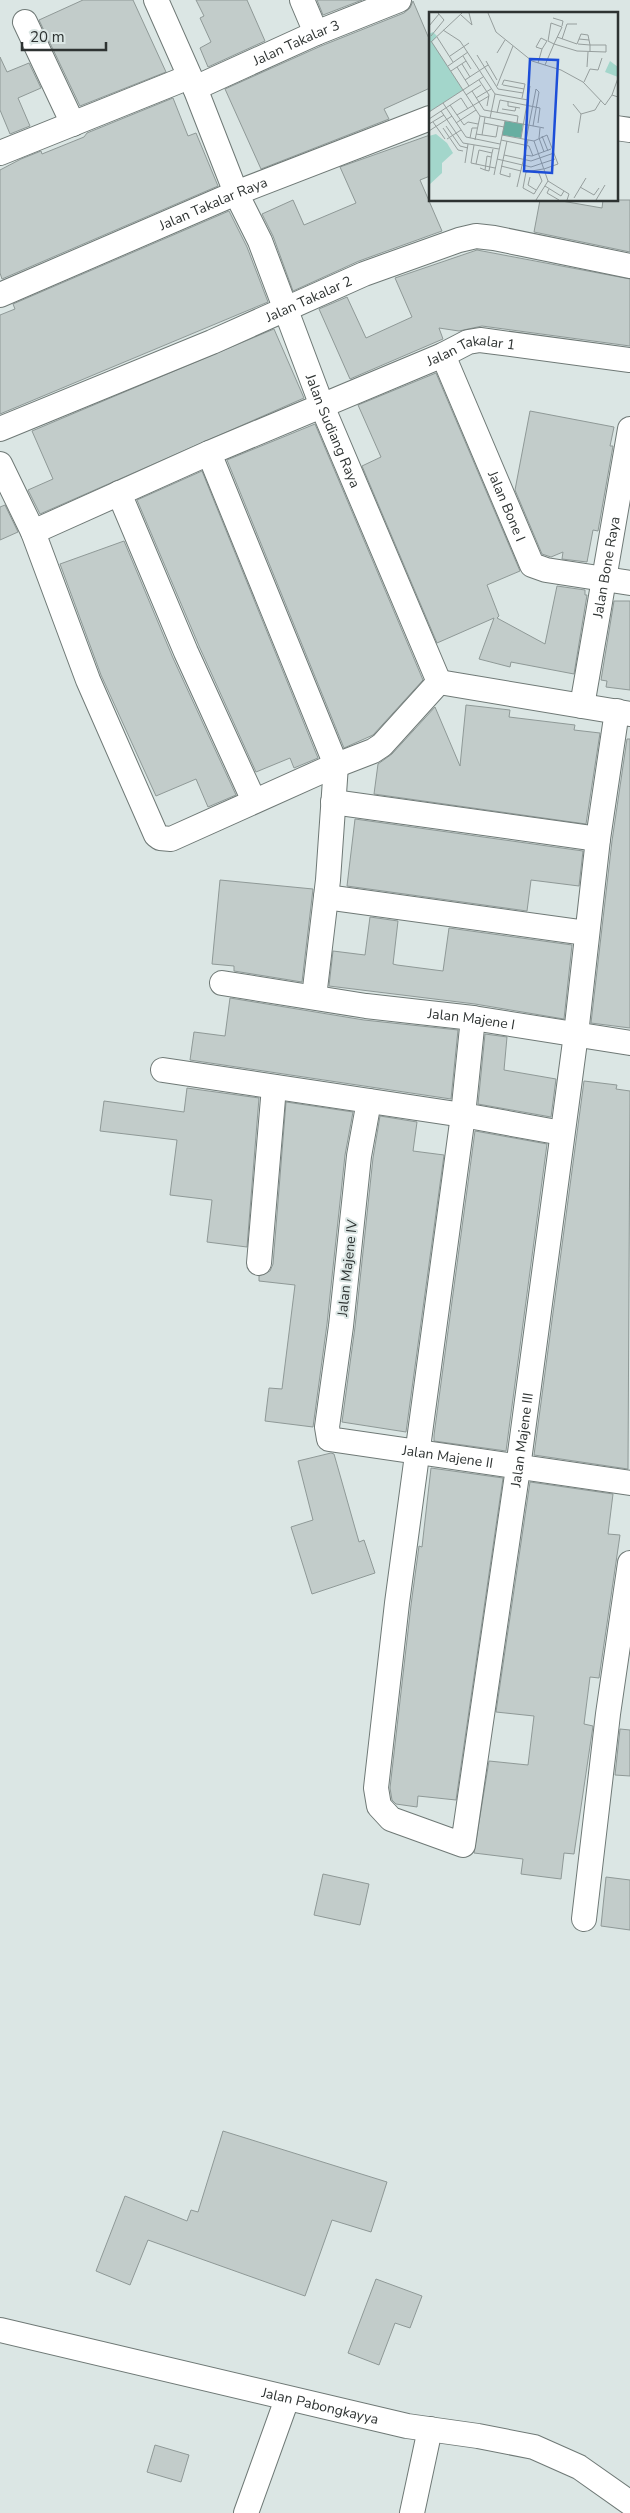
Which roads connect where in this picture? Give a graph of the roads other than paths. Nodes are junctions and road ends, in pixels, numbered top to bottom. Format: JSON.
{"nodes":[{"id":1,"x":156,"y":0,"type":"edge"},
{"id":2,"x":302,"y":0,"type":"edge"},
{"id":3,"x":399,"y":0,"type":"edge"},
{"id":4,"x":25,"y":22,"type":"dead end"},
{"id":5,"x":316,"y":33,"type":"junction"},
{"id":6,"x":192,"y":82,"type":"junction"},
{"id":7,"x":429,"y":118,"type":"edge"},
{"id":8,"x":72,"y":124,"type":"junction"},
{"id":9,"x":0,"y":153,"type":"edge"},
{"id":10,"x":236,"y":193,"type":"junction"},
{"id":11,"x":630,"y":266,"type":"edge"},
{"id":12,"x":0,"y":295,"type":"edge"},
{"id":13,"x":285,"y":308,"type":"junction"},
{"id":14,"x":443,"y":355,"type":"junction"},
{"id":15,"x":630,"y":360,"type":"edge"},
{"id":16,"x":322,"y":406,"type":"junction"},
{"id":17,"x":630,"y":428,"type":"edge"},
{"id":18,"x":0,"y":430,"type":"edge"},
{"id":19,"x":209,"y":453,"type":"junction"},
{"id":20,"x":0,"y":464,"type":"edge"},
{"id":21,"x":119,"y":493,"type":"junction"},
{"id":22,"x":33,"y":532,"type":"junction"},
{"id":23,"x":604,"y":579,"type":"junction"},
{"id":24,"x":630,"y":583,"type":"edge"},
{"id":25,"x":440,"y":682,"type":"junction"},
{"id":26,"x":582,"y":706,"type":"junction"},
{"id":27,"x":624,"y":713,"type":"edge"},
{"id":28,"x":336,"y":765,"type":"junction"},
{"id":29,"x":254,"y":801,"type":"junction"},
{"id":30,"x":333,"y":802,"type":"junction"},
{"id":31,"x":598,"y":839,"type":"junction"},
{"id":32,"x":327,"y":889,"type":"junction"},
{"id":33,"x":586,"y":933,"type":"junction"},
{"id":34,"x":222,"y":984,"type":"dead end"},
{"id":35,"x":314,"y":997,"type":"junction"},
{"id":36,"x":473,"y":1018,"type":"junction"},
{"id":37,"x":576,"y":1034,"type":"junction"},
{"id":38,"x":630,"y":1043,"type":"edge"},
{"id":39,"x":163,"y":1070,"type":"dead end"},
{"id":40,"x":274,"y":1087,"type":"junction"},
{"id":41,"x":369,"y":1101,"type":"junction"},
{"id":42,"x":463,"y":1115,"type":"junction"},
{"id":43,"x":562,"y":1133,"type":"junction"},
{"id":44,"x":259,"y":1263,"type":"dead end"},
{"id":45,"x":327,"y":1435,"type":"joint"},
{"id":46,"x":418,"y":1451,"type":"junction"},
{"id":47,"x":518,"y":1468,"type":"junction"},
{"id":48,"x":630,"y":1483,"type":"edge"},
{"id":49,"x":630,"y":1563,"type":"edge"},
{"id":50,"x":627,"y":1608,"type":"edge"},
{"id":51,"x":584,"y":1919,"type":"dead end"},
{"id":52,"x":0,"y":2330,"type":"edge"},
{"id":53,"x":287,"y":2400,"type":"junction"},
{"id":54,"x":430,"y":2429,"type":"junction"},
{"id":55,"x":630,"y":2503,"type":"edge"},
{"id":56,"x":246,"y":2513,"type":"edge"},
{"id":57,"x":412,"y":2513,"type":"edge"}],
"edges":[{"from":1,"to":6,"type":"street","name":"Jalan Sudiang Raya"},
{"from":2,"to":5,"type":"street"},
{"from":3,"to":5,"type":"street","name":"Jalan Takalar 3"},
{"from":4,"to":8,"type":"street"},
{"from":5,"to":6,"type":"street","name":"Jalan Takalar 3"},
{"from":6,"to":8,"type":"street","name":"Jalan Takalar 3"},
{"from":6,"to":10,"type":"street","name":"Jalan Sudiang Raya"},
{"from":7,"to":10,"type":"street","name":"Jalan Takalar Raya"},
{"from":8,"to":9,"type":"street","name":"Jalan Takalar 3"},
{"from":10,"to":12,"type":"street","name":"Jalan Takalar Raya"},
{"from":10,"to":13,"type":"street","name":"Jalan Sudiang Raya"},
{"from":11,"to":13,"type":"street","name":"Jalan Takalar 2"},
{"from":13,"to":16,"type":"street","name":"Jalan Sudiang Raya"},
{"from":13,"to":18,"type":"street","name":"Jalan Takalar 2"},
{"from":14,"to":15,"type":"street","name":"Jalan Takalar 1"},
{"from":14,"to":16,"type":"street","name":"Jalan Takalar 1"},
{"from":14,"to":23,"type":"street","name":"Jalan Bone I"},
{"from":16,"to":19,"type":"street","name":"Jalan Takalar 1"},
{"from":16,"to":25,"type":"street","name":"Jalan Sudiang Raya"},
{"from":17,"to":23,"type":"street","name":"Jalan Bone Raya"},
{"from":19,"to":21,"type":"street","name":"Jalan Takalar 1"},
{"from":19,"to":28,"type":"street"},
{"from":20,"to":22,"type":"street"},
{"from":21,"to":22,"type":"street","name":"Jalan Takalar 1"},
{"from":21,"to":29,"type":"street"},
{"from":22,"to":29,"type":"street"},
{"from":23,"to":24,"type":"street","name":"Jalan Bone I"},
{"from":23,"to":26,"type":"street","name":"Jalan Bone Raya"},
{"from":25,"to":26,"type":"street"},
{"from":25,"to":28,"type":"street"},
{"from":26,"to":27,"type":"street"},
{"from":27,"to":31,"type":"street","name":"Jalan Majene III"},
{"from":28,"to":29,"type":"street"},
{"from":28,"to":30,"type":"street"},
{"from":30,"to":31,"type":"street"},
{"from":30,"to":32,"type":"street"},
{"from":31,"to":33,"type":"street","name":"Jalan Majene III"},
{"from":32,"to":33,"type":"street"},
{"from":32,"to":35,"type":"street"},
{"from":33,"to":37,"type":"street","name":"Jalan Majene III"},
{"from":34,"to":35,"type":"street","name":"Jalan Majene I"},
{"from":35,"to":36,"type":"street","name":"Jalan Majene I"},
{"from":36,"to":37,"type":"street","name":"Jalan Majene I"},
{"from":36,"to":42,"type":"street"},
{"from":37,"to":38,"type":"street","name":"Jalan Majene I"},
{"from":37,"to":43,"type":"street","name":"Jalan Majene III"},
{"from":39,"to":40,"type":"street"},
{"from":40,"to":41,"type":"street"},
{"from":40,"to":44,"type":"street"},
{"from":41,"to":42,"type":"street"},
{"from":41,"to":45,"type":"street","name":"Jalan Majene IV"},
{"from":42,"to":43,"type":"street"},
{"from":42,"to":46,"type":"street"},
{"from":43,"to":47,"type":"street","name":"Jalan Majene III"},
{"from":45,"to":46,"type":"street","name":"Jalan Majene II"},
{"from":46,"to":47,"type":"street","name":"Jalan Majene II"},
{"from":46,"to":47,"type":"street","name":"Jalan Majene III"},
{"from":47,"to":48,"type":"street","name":"Jalan Majene II"},
{"from":49,"to":50,"type":"street"},
{"from":50,"to":51,"type":"street"},
{"from":52,"to":53,"type":"street","name":"Jalan Pabongkayya"},
{"from":53,"to":54,"type":"street","name":"Jalan Pabongkayya"},
{"from":53,"to":56,"type":"street"},
{"from":54,"to":55,"type":"street","name":"Jalan Pabongkayya"},
{"from":54,"to":57,"type":"street"}]}
